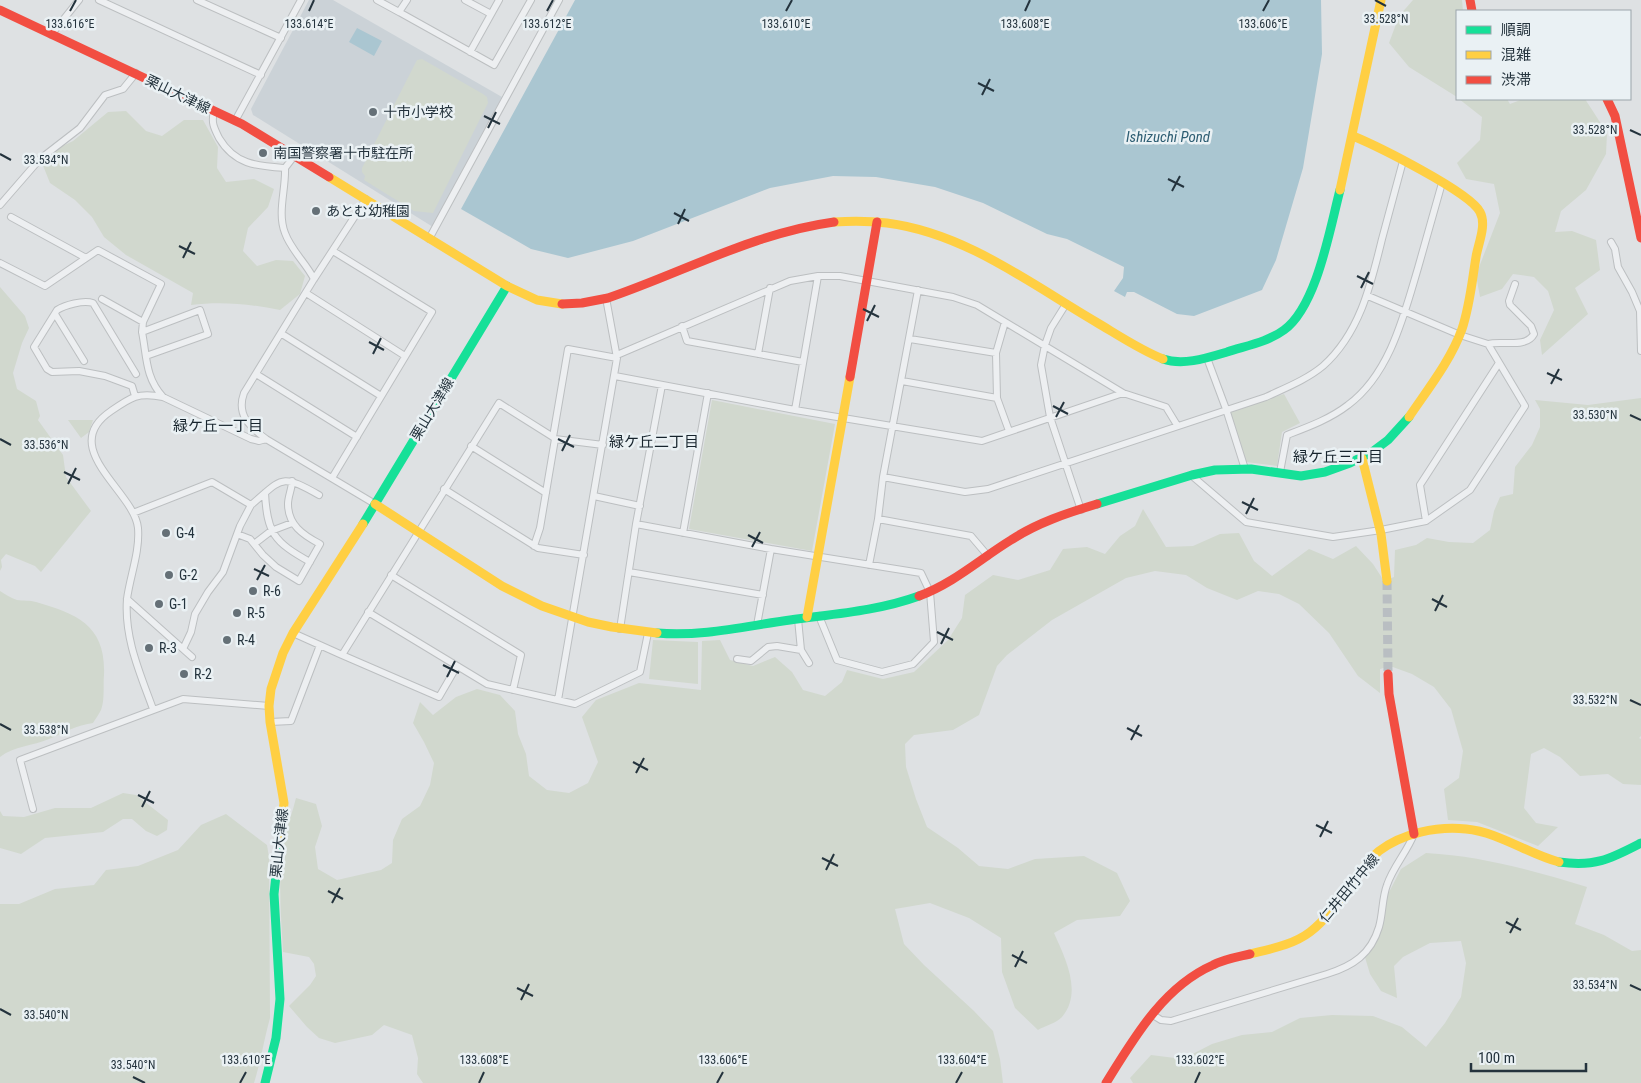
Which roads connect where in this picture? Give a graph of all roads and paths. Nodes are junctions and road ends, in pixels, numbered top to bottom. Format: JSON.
{"nodes":[{"id":1,"x":79,"y":0,"type":"edge"},
{"id":2,"x":99,"y":0,"type":"edge"},
{"id":3,"x":197,"y":0,"type":"edge"},
{"id":4,"x":301,"y":0,"type":"edge"},
{"id":5,"x":377,"y":0,"type":"edge"},
{"id":6,"x":406,"y":0,"type":"edge"},
{"id":7,"x":465,"y":0,"type":"edge"},
{"id":8,"x":499,"y":0,"type":"edge"},
{"id":9,"x":530,"y":0,"type":"edge"},
{"id":10,"x":560,"y":0,"type":"edge"},
{"id":11,"x":1380,"y":0,"type":"edge"},
{"id":12,"x":0,"y":10,"type":"edge"},
{"id":13,"x":399,"y":12,"type":"junction"},
{"id":14,"x":491,"y":14,"type":"junction"},
{"id":15,"x":51,"y":35,"type":"junction"},
{"id":16,"x":281,"y":38,"type":"junction"},
{"id":17,"x":470,"y":52,"type":"junction"},
{"id":18,"x":136,"y":73,"type":"junction"},
{"id":19,"x":261,"y":75,"type":"junction"},
{"id":20,"x":1607,"y":100,"type":"edge"},
{"id":21,"x":214,"y":112,"type":"junction"},
{"id":22,"x":235,"y":121,"type":"junction"},
{"id":23,"x":1352,"y":136,"type":"junction"},
{"id":24,"x":294,"y":155,"type":"junction"},
{"id":25,"x":1403,"y":161,"type":"junction"},
{"id":26,"x":285,"y":168,"type":"junction"},
{"id":27,"x":1442,"y":184,"type":"junction"},
{"id":28,"x":366,"y":199,"type":"junction"},
{"id":29,"x":0,"y":206,"type":"edge"},
{"id":30,"x":11,"y":217,"type":"dead end"},
{"id":31,"x":877,"y":222,"type":"junction"},
{"id":32,"x":1641,"y":238,"type":"edge"},
{"id":33,"x":430,"y":239,"type":"junction"},
{"id":34,"x":1611,"y":242,"type":"dead end"},
{"id":35,"x":333,"y":251,"type":"junction"},
{"id":36,"x":86,"y":258,"type":"junction"},
{"id":37,"x":0,"y":263,"type":"edge"},
{"id":38,"x":818,"y":276,"type":"junction"},
{"id":39,"x":314,"y":279,"type":"junction"},
{"id":40,"x":868,"y":281,"type":"junction"},
{"id":41,"x":1516,"y":284,"type":"dead end"},
{"id":42,"x":507,"y":286,"type":"junction"},
{"id":43,"x":770,"y":288,"type":"junction"},
{"id":44,"x":918,"y":290,"type":"junction"},
{"id":45,"x":306,"y":293,"type":"junction"},
{"id":46,"x":1368,"y":296,"type":"junction"},
{"id":47,"x":606,"y":298,"type":"junction"},
{"id":48,"x":102,"y":299,"type":"dead end"},
{"id":49,"x":1066,"y":304,"type":"junction"},
{"id":50,"x":1405,"y":312,"type":"junction"},
{"id":51,"x":55,"y":314,"type":"junction"},
{"id":52,"x":143,"y":322,"type":"junction"},
{"id":53,"x":1005,"y":322,"type":"junction"},
{"id":54,"x":682,"y":326,"type":"junction"},
{"id":55,"x":142,"y":332,"type":"junction"},
{"id":56,"x":282,"y":334,"type":"junction"},
{"id":57,"x":1460,"y":335,"type":"junction"},
{"id":58,"x":910,"y":339,"type":"junction"},
{"id":59,"x":1488,"y":344,"type":"junction"},
{"id":60,"x":1045,"y":345,"type":"junction"},
{"id":61,"x":1641,"y":351,"type":"edge"},
{"id":62,"x":996,"y":353,"type":"junction"},
{"id":63,"x":758,"y":354,"type":"junction"},
{"id":64,"x":146,"y":356,"type":"junction"},
{"id":65,"x":405,"y":356,"type":"junction"},
{"id":66,"x":617,"y":356,"type":"junction"},
{"id":67,"x":1207,"y":358,"type":"junction"},
{"id":68,"x":84,"y":361,"type":"dead end"},
{"id":69,"x":803,"y":362,"type":"junction"},
{"id":70,"x":1499,"y":363,"type":"junction"},
{"id":71,"x":136,"y":374,"type":"dead end"},
{"id":72,"x":256,"y":374,"type":"junction"},
{"id":73,"x":615,"y":376,"type":"junction"},
{"id":74,"x":902,"y":381,"type":"junction"},
{"id":75,"x":662,"y":385,"type":"junction"},
{"id":76,"x":1123,"y":393,"type":"junction"},
{"id":77,"x":708,"y":394,"type":"junction"},
{"id":78,"x":135,"y":396,"type":"junction"},
{"id":79,"x":381,"y":396,"type":"junction"},
{"id":80,"x":163,"y":397,"type":"junction"},
{"id":81,"x":997,"y":398,"type":"junction"},
{"id":82,"x":1226,"y":409,"type":"junction"},
{"id":83,"x":795,"y":410,"type":"junction"},
{"id":84,"x":1050,"y":417,"type":"junction"},
{"id":85,"x":842,"y":418,"type":"junction"},
{"id":86,"x":893,"y":426,"type":"junction"},
{"id":87,"x":1176,"y":426,"type":"junction"},
{"id":88,"x":1009,"y":431,"type":"junction"},
{"id":89,"x":357,"y":437,"type":"junction"},
{"id":90,"x":554,"y":438,"type":"junction"},
{"id":91,"x":266,"y":439,"type":"junction"},
{"id":92,"x":603,"y":445,"type":"junction"},
{"id":93,"x":472,"y":446,"type":"junction"},
{"id":94,"x":1362,"y":458,"type":"junction"},
{"id":95,"x":1066,"y":462,"type":"junction"},
{"id":96,"x":1245,"y":469,"type":"junction"},
{"id":97,"x":1280,"y":472,"type":"junction"},
{"id":98,"x":1191,"y":475,"type":"junction"},
{"id":99,"x":883,"y":477,"type":"junction"},
{"id":100,"x":332,"y":478,"type":"junction"},
{"id":101,"x":292,"y":481,"type":"junction"},
{"id":102,"x":444,"y":489,"type":"junction"},
{"id":103,"x":265,"y":493,"type":"junction"},
{"id":104,"x":546,"y":493,"type":"junction"},
{"id":105,"x":319,"y":495,"type":"dead end"},
{"id":106,"x":594,"y":496,"type":"junction"},
{"id":107,"x":375,"y":504,"type":"junction"},
{"id":108,"x":251,"y":505,"type":"junction"},
{"id":109,"x":640,"y":506,"type":"junction"},
{"id":110,"x":1081,"y":510,"type":"junction"},
{"id":111,"x":133,"y":513,"type":"junction"},
{"id":112,"x":878,"y":519,"type":"junction"},
{"id":113,"x":1426,"y":520,"type":"junction"},
{"id":114,"x":292,"y":523,"type":"junction"},
{"id":115,"x":636,"y":524,"type":"junction"},
{"id":116,"x":1381,"y":530,"type":"junction"},
{"id":117,"x":271,"y":531,"type":"junction"},
{"id":118,"x":418,"y":532,"type":"junction"},
{"id":119,"x":237,"y":534,"type":"junction"},
{"id":120,"x":683,"y":534,"type":"junction"},
{"id":121,"x":254,"y":544,"type":"junction"},
{"id":122,"x":534,"y":546,"type":"junction"},
{"id":123,"x":771,"y":550,"type":"junction"},
{"id":124,"x":584,"y":555,"type":"junction"},
{"id":125,"x":988,"y":556,"type":"junction"},
{"id":126,"x":818,"y":557,"type":"junction"},
{"id":127,"x":310,"y":562,"type":"junction"},
{"id":128,"x":869,"y":565,"type":"junction"},
{"id":129,"x":629,"y":572,"type":"junction"},
{"id":130,"x":391,"y":575,"type":"junction"},
{"id":131,"x":1387,"y":580,"type":"tunnel mouth"},
{"id":132,"x":930,"y":592,"type":"junction"},
{"id":133,"x":763,"y":595,"type":"junction"},
{"id":134,"x":128,"y":599,"type":"junction"},
{"id":135,"x":368,"y":612,"type":"junction"},
{"id":136,"x":819,"y":616,"type":"junction"},
{"id":137,"x":573,"y":618,"type":"junction"},
{"id":138,"x":803,"y":618,"type":"junction"},
{"id":139,"x":757,"y":625,"type":"junction"},
{"id":140,"x":620,"y":629,"type":"junction"},
{"id":141,"x":294,"y":633,"type":"junction"},
{"id":142,"x":648,"y":633,"type":"junction"},
{"id":143,"x":320,"y":645,"type":"junction"},
{"id":144,"x":183,"y":649,"type":"junction"},
{"id":145,"x":801,"y":650,"type":"junction"},
{"id":146,"x":342,"y":655,"type":"junction"},
{"id":147,"x":192,"y":657,"type":"dead end"},
{"id":148,"x":737,"y":659,"type":"dead end"},
{"id":149,"x":809,"y":663,"type":"dead end"},
{"id":150,"x":457,"y":666,"type":"junction"},
{"id":151,"x":1388,"y":674,"type":"tunnel mouth"},
{"id":152,"x":513,"y":690,"type":"junction"},
{"id":153,"x":558,"y":700,"type":"junction"},
{"id":154,"x":269,"y":706,"type":"junction"},
{"id":155,"x":154,"y":709,"type":"junction"},
{"id":156,"x":270,"y":722,"type":"junction"},
{"id":157,"x":33,"y":809,"type":"dead end"},
{"id":158,"x":1414,"y":834,"type":"junction"},
{"id":159,"x":1641,"y":843,"type":"edge"},
{"id":160,"x":1153,"y":1015,"type":"junction"},
{"id":161,"x":265,"y":1083,"type":"edge"},
{"id":162,"x":1106,"y":1083,"type":"edge"}],
"edges":[{"from":1,"to":15,"type":"street"},
{"from":2,"to":19,"type":"street"},
{"from":3,"to":16,"type":"street"},
{"from":4,"to":16,"type":"street"},
{"from":5,"to":13,"type":"street"},
{"from":6,"to":13,"type":"street"},
{"from":7,"to":14,"type":"street"},
{"from":8,"to":14,"type":"street"},
{"from":9,"to":17,"type":"street"},
{"from":10,"to":33,"type":"street"},
{"from":11,"to":23,"type":"street"},
{"from":12,"to":15,"type":"street","name":"栗山大津線"},
{"from":13,"to":17,"type":"street"},
{"from":14,"to":17,"type":"street"},
{"from":15,"to":18,"type":"street","name":"栗山大津線"},
{"from":16,"to":19,"type":"street"},
{"from":18,"to":21,"type":"street","name":"栗山大津線"},
{"from":18,"to":29,"type":"street"},
{"from":19,"to":22,"type":"street"},
{"from":20,"to":32,"type":"street"},
{"from":21,"to":22,"type":"street","name":"栗山大津線"},
{"from":21,"to":26,"type":"street"},
{"from":22,"to":24,"type":"street","name":"栗山大津線"},
{"from":23,"to":25,"type":"street"},
{"from":23,"to":67,"type":"street"},
{"from":24,"to":26,"type":"street"},
{"from":24,"to":28,"type":"street","name":"栗山大津線"},
{"from":25,"to":27,"type":"street"},
{"from":25,"to":46,"type":"street"},
{"from":26,"to":39,"type":"street"},
{"from":27,"to":50,"type":"street"},
{"from":27,"to":57,"type":"street"},
{"from":28,"to":33,"type":"street","name":"栗山大津線"},
{"from":28,"to":35,"type":"street"},
{"from":30,"to":36,"type":"street"},
{"from":31,"to":40,"type":"street"},
{"from":31,"to":47,"type":"street"},
{"from":31,"to":49,"type":"street"},
{"from":33,"to":42,"type":"street","name":"栗山大津線"},
{"from":34,"to":61,"type":"street"},
{"from":35,"to":39,"type":"street"},
{"from":35,"to":65,"type":"street"},
{"from":36,"to":37,"type":"street"},
{"from":36,"to":52,"type":"street"},
{"from":38,"to":40,"type":"street"},
{"from":38,"to":43,"type":"street"},
{"from":38,"to":69,"type":"street"},
{"from":39,"to":45,"type":"street"},
{"from":40,"to":44,"type":"street"},
{"from":40,"to":85,"type":"street"},
{"from":41,"to":59,"type":"street"},
{"from":42,"to":47,"type":"street"},
{"from":42,"to":107,"type":"street","name":"栗山大津線"},
{"from":43,"to":54,"type":"street"},
{"from":43,"to":63,"type":"street"},
{"from":44,"to":53,"type":"street"},
{"from":44,"to":58,"type":"street"},
{"from":45,"to":56,"type":"street"},
{"from":45,"to":65,"type":"street"},
{"from":46,"to":50,"type":"street"},
{"from":46,"to":82,"type":"street"},
{"from":47,"to":66,"type":"street"},
{"from":48,"to":52,"type":"street"},
{"from":49,"to":60,"type":"street"},
{"from":49,"to":67,"type":"street"},
{"from":50,"to":57,"type":"street"},
{"from":50,"to":97,"type":"street"},
{"from":51,"to":68,"type":"street"},
{"from":51,"to":71,"type":"street"},
{"from":51,"to":78,"type":"street"},
{"from":52,"to":55,"type":"street"},
{"from":53,"to":60,"type":"street"},
{"from":53,"to":62,"type":"street"},
{"from":54,"to":63,"type":"street"},
{"from":54,"to":66,"type":"street"},
{"from":55,"to":64,"type":"street"},
{"from":55,"to":64,"type":"street"},
{"from":56,"to":72,"type":"street"},
{"from":56,"to":79,"type":"street"},
{"from":57,"to":59,"type":"street"},
{"from":57,"to":94,"type":"street"},
{"from":58,"to":62,"type":"street"},
{"from":58,"to":74,"type":"street"},
{"from":59,"to":70,"type":"street"},
{"from":60,"to":76,"type":"street"},
{"from":60,"to":84,"type":"street"},
{"from":62,"to":81,"type":"street"},
{"from":63,"to":69,"type":"street"},
{"from":64,"to":80,"type":"street"},
{"from":65,"to":79,"type":"street"},
{"from":66,"to":73,"type":"street"},
{"from":66,"to":90,"type":"street"},
{"from":67,"to":82,"type":"street"},
{"from":69,"to":83,"type":"street"},
{"from":70,"to":113,"type":"street"},
{"from":70,"to":113,"type":"street"},
{"from":72,"to":89,"type":"street"},
{"from":72,"to":91,"type":"street"},
{"from":73,"to":75,"type":"street"},
{"from":73,"to":92,"type":"street"},
{"from":74,"to":81,"type":"street"},
{"from":74,"to":86,"type":"street"},
{"from":75,"to":77,"type":"street"},
{"from":75,"to":109,"type":"street"},
{"from":76,"to":84,"type":"street"},
{"from":76,"to":87,"type":"street"},
{"from":77,"to":83,"type":"street"},
{"from":77,"to":120,"type":"street"},
{"from":78,"to":80,"type":"street"},
{"from":78,"to":111,"type":"street"},
{"from":79,"to":89,"type":"street"},
{"from":80,"to":91,"type":"street"},
{"from":81,"to":88,"type":"street"},
{"from":82,"to":87,"type":"street"},
{"from":82,"to":96,"type":"street"},
{"from":83,"to":85,"type":"street"},
{"from":84,"to":88,"type":"street"},
{"from":84,"to":95,"type":"street"},
{"from":85,"to":86,"type":"street"},
{"from":85,"to":126,"type":"street"},
{"from":86,"to":88,"type":"street"},
{"from":86,"to":99,"type":"street"},
{"from":87,"to":95,"type":"street"},
{"from":89,"to":100,"type":"street"},
{"from":90,"to":92,"type":"street"},
{"from":90,"to":93,"type":"street"},
{"from":90,"to":104,"type":"street"},
{"from":91,"to":100,"type":"street"},
{"from":92,"to":106,"type":"street"},
{"from":93,"to":102,"type":"street"},
{"from":93,"to":104,"type":"street"},
{"from":94,"to":97,"type":"street"},
{"from":94,"to":116,"type":"street"},
{"from":95,"to":99,"type":"street"},
{"from":95,"to":110,"type":"street"},
{"from":96,"to":97,"type":"street"},
{"from":96,"to":98,"type":"street"},
{"from":98,"to":110,"type":"street"},
{"from":98,"to":116,"type":"street"},
{"from":99,"to":112,"type":"street"},
{"from":100,"to":107,"type":"street"},
{"from":101,"to":103,"type":"street"},
{"from":101,"to":105,"type":"street"},
{"from":101,"to":114,"type":"street"},
{"from":102,"to":118,"type":"street"},
{"from":102,"to":122,"type":"street"},
{"from":103,"to":108,"type":"street"},
{"from":103,"to":117,"type":"street"},
{"from":104,"to":122,"type":"street"},
{"from":106,"to":109,"type":"street"},
{"from":106,"to":124,"type":"street"},
{"from":107,"to":118,"type":"street"},
{"from":107,"to":141,"type":"street","name":"栗山大津線"},
{"from":108,"to":111,"type":"street"},
{"from":108,"to":119,"type":"street"},
{"from":109,"to":115,"type":"street"},
{"from":110,"to":125,"type":"street"},
{"from":111,"to":134,"type":"street"},
{"from":112,"to":125,"type":"street"},
{"from":112,"to":128,"type":"street"},
{"from":113,"to":116,"type":"street"},
{"from":114,"to":117,"type":"street"},
{"from":114,"to":127,"type":"street"},
{"from":115,"to":120,"type":"street"},
{"from":115,"to":129,"type":"street"},
{"from":116,"to":131,"type":"street"},
{"from":117,"to":121,"type":"street"},
{"from":117,"to":127,"type":"street"},
{"from":118,"to":130,"type":"street"},
{"from":118,"to":137,"type":"street"},
{"from":119,"to":121,"type":"street"},
{"from":119,"to":144,"type":"street"},
{"from":120,"to":123,"type":"street"},
{"from":121,"to":127,"type":"street"},
{"from":122,"to":124,"type":"street"},
{"from":123,"to":126,"type":"street"},
{"from":123,"to":133,"type":"street"},
{"from":124,"to":137,"type":"street"},
{"from":125,"to":132,"type":"street"},
{"from":126,"to":128,"type":"street"},
{"from":126,"to":138,"type":"street"},
{"from":128,"to":132,"type":"street"},
{"from":129,"to":133,"type":"street"},
{"from":129,"to":140,"type":"street"},
{"from":130,"to":135,"type":"street"},
{"from":130,"to":152,"type":"street"},
{"from":132,"to":136,"type":"street"},
{"from":132,"to":136,"type":"street"},
{"from":133,"to":139,"type":"street"},
{"from":134,"to":144,"type":"street"},
{"from":134,"to":155,"type":"street"},
{"from":135,"to":146,"type":"street"},
{"from":135,"to":150,"type":"street"},
{"from":136,"to":138,"type":"street"},
{"from":137,"to":140,"type":"street"},
{"from":137,"to":153,"type":"street"},
{"from":138,"to":139,"type":"street"},
{"from":138,"to":145,"type":"street"},
{"from":139,"to":142,"type":"street"},
{"from":140,"to":142,"type":"street"},
{"from":141,"to":143,"type":"street"},
{"from":141,"to":154,"type":"street","name":"栗山大津線"},
{"from":142,"to":153,"type":"street"},
{"from":143,"to":146,"type":"street"},
{"from":143,"to":156,"type":"street"},
{"from":144,"to":147,"type":"street"},
{"from":145,"to":148,"type":"street"},
{"from":145,"to":149,"type":"street"},
{"from":146,"to":150,"type":"street"},
{"from":150,"to":152,"type":"street"},
{"from":151,"to":158,"type":"street"},
{"from":152,"to":153,"type":"street"},
{"from":154,"to":155,"type":"street"},
{"from":154,"to":156,"type":"street","name":"栗山大津線"},
{"from":155,"to":157,"type":"street"},
{"from":156,"to":161,"type":"street","name":"栗山大津線"},
{"from":158,"to":159,"type":"street","name":"仁井田竹中線"},
{"from":158,"to":160,"type":"street","name":"仁井田竹中線"},
{"from":158,"to":160,"type":"street"},
{"from":160,"to":162,"type":"street","name":"仁井田竹中線"}]}
